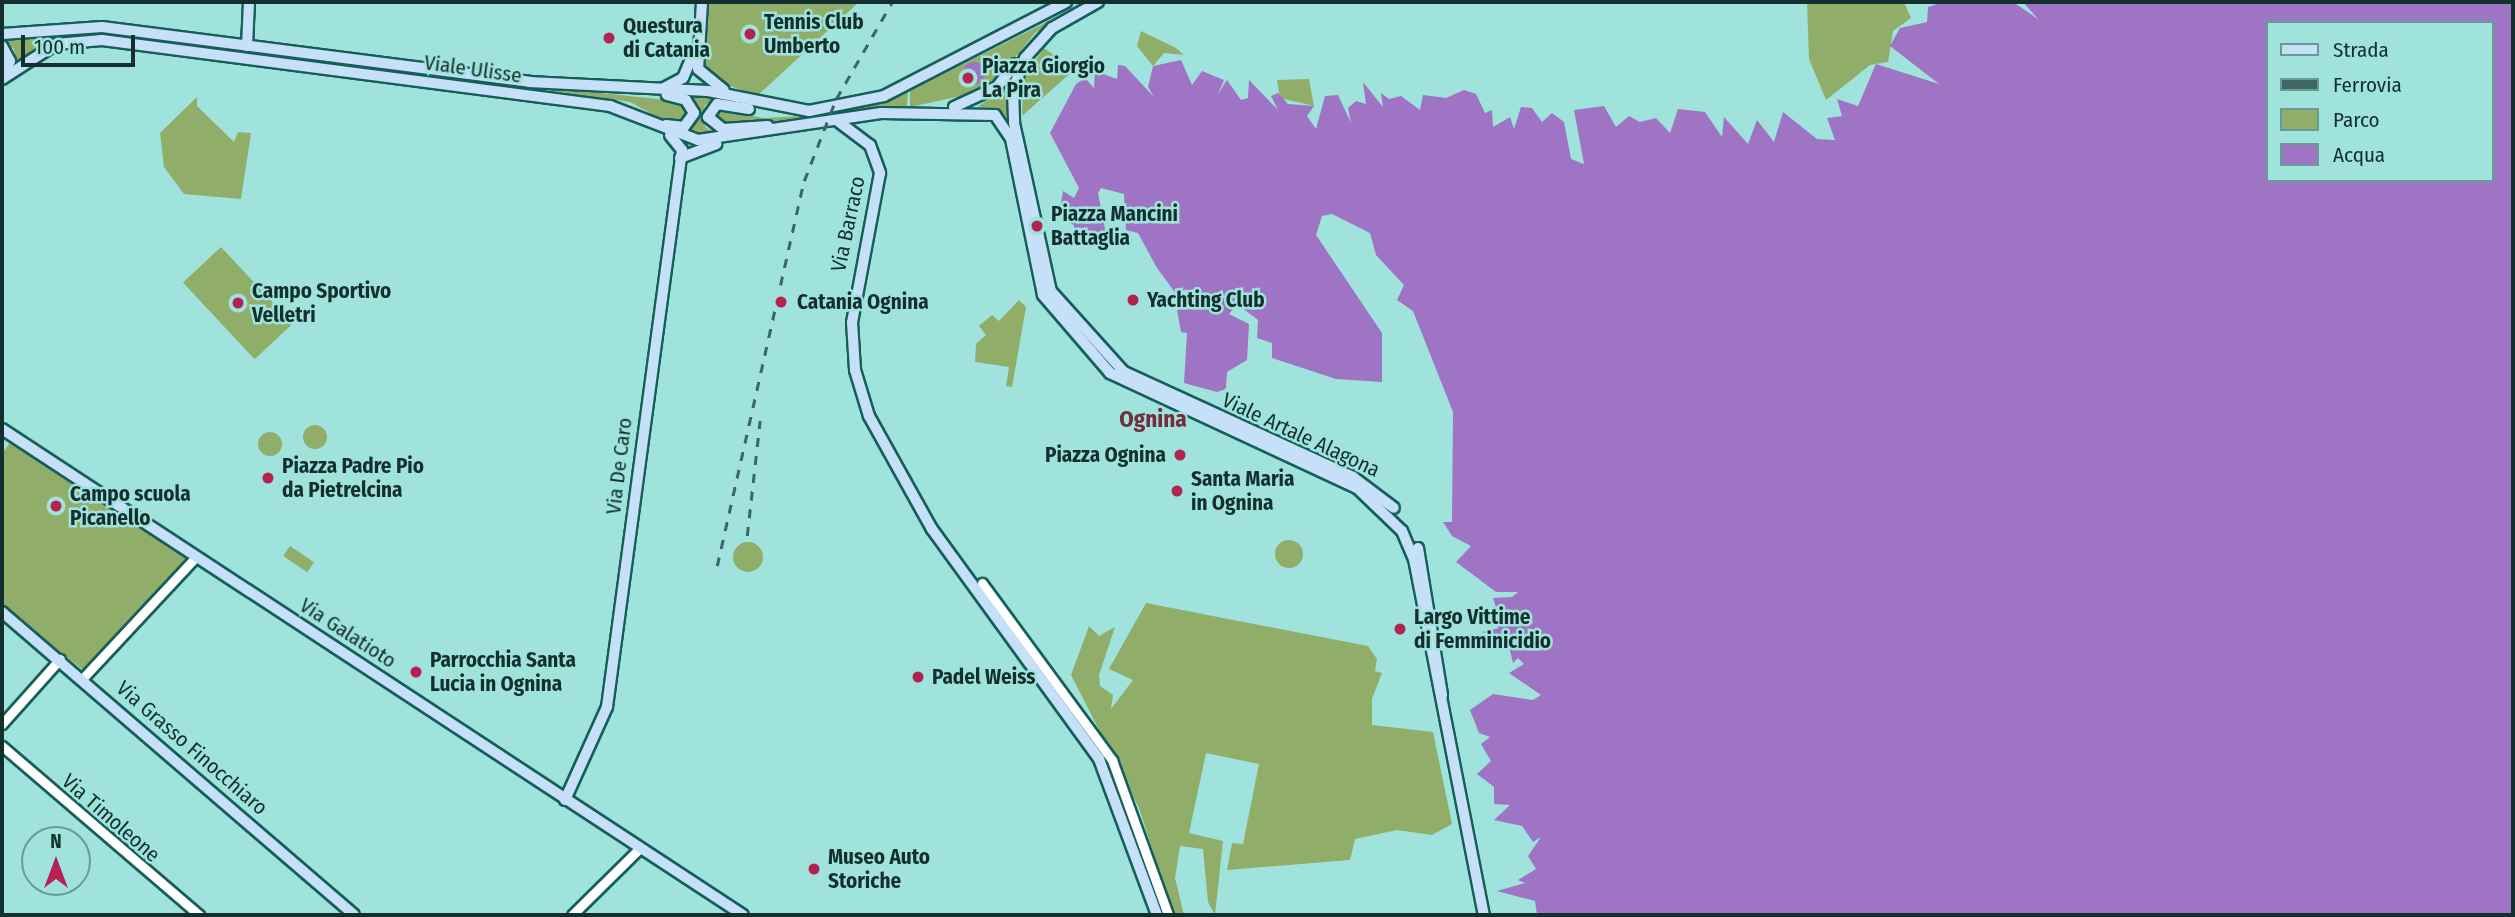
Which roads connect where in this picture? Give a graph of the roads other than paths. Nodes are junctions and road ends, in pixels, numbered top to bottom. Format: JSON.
{"nodes":[{"id":1,"x":249,"y":2,"type":"edge"},
{"id":2,"x":702,"y":2,"type":"edge"},
{"id":3,"x":1066,"y":2,"type":"edge"},
{"id":4,"x":1098,"y":2,"type":"edge"},
{"id":5,"x":1052,"y":28,"type":"junction"},
{"id":6,"x":699,"y":32,"type":"junction"},
{"id":7,"x":2,"y":34,"type":"edge"},
{"id":8,"x":247,"y":46,"type":"junction"},
{"id":9,"x":2,"y":47,"type":"edge"},
{"id":10,"x":2,"y":77,"type":"edge"},
{"id":11,"x":648,"y":91,"type":"junction"},
{"id":12,"x":756,"y":103,"type":"junction"},
{"id":13,"x":797,"y":111,"type":"junction"},
{"id":14,"x":942,"y":111,"type":"junction"},
{"id":15,"x":647,"y":118,"type":"junction"},
{"id":16,"x":843,"y":124,"type":"junction"},
{"id":17,"x":809,"y":125,"type":"junction"},
{"id":18,"x":668,"y":133,"type":"junction"},
{"id":19,"x":733,"y":139,"type":"junction"},
{"id":20,"x":680,"y":158,"type":"junction"},
{"id":21,"x":1055,"y":304,"type":"junction"},
{"id":22,"x":2,"y":429,"type":"edge"},
{"id":23,"x":196,"y":557,"type":"junction"},
{"id":24,"x":982,"y":583,"type":"dead end"},
{"id":25,"x":2,"y":612,"type":"edge"},
{"id":26,"x":60,"y":659,"type":"junction"},
{"id":27,"x":83,"y":678,"type":"junction"},
{"id":28,"x":1061,"y":693,"type":"junction"},
{"id":29,"x":2,"y":724,"type":"edge"},
{"id":30,"x":2,"y":746,"type":"edge"},
{"id":31,"x":565,"y":800,"type":"junction"},
{"id":32,"x":640,"y":848,"type":"junction"},
{"id":33,"x":199,"y":915,"type":"edge"},
{"id":34,"x":354,"y":915,"type":"edge"},
{"id":35,"x":572,"y":915,"type":"edge"},
{"id":36,"x":743,"y":915,"type":"edge"},
{"id":37,"x":1157,"y":915,"type":"edge"},
{"id":38,"x":1168,"y":915,"type":"edge"},
{"id":39,"x":1484,"y":915,"type":"edge"}],
"edges":[{"from":1,"to":8,"type":"main road"},
{"from":2,"to":6,"type":"main road"},
{"from":3,"to":13,"type":"main road"},
{"from":4,"to":5,"type":"main road"},
{"from":5,"to":14,"type":"main road"},
{"from":5,"to":21,"type":"main road"},
{"from":6,"to":11,"type":"main road"},
{"from":6,"to":12,"type":"main road"},
{"from":7,"to":8,"type":"main road","name":"Viale Ulisse"},
{"from":8,"to":11,"type":"main road","name":"Viale Ulisse"},
{"from":9,"to":10,"type":"main road"},
{"from":10,"to":15,"type":"main road","name":"Viale Ulisse"},
{"from":11,"to":12,"type":"main road"},
{"from":11,"to":15,"type":"main road"},
{"from":12,"to":13,"type":"main road"},
{"from":13,"to":17,"type":"main road"},
{"from":14,"to":16,"type":"main road"},
{"from":14,"to":21,"type":"main road"},
{"from":15,"to":18,"type":"main road","name":"Viale Ulisse"},
{"from":16,"to":17,"type":"main road"},
{"from":16,"to":28,"type":"main road","name":"Via Barraco"},
{"from":17,"to":19,"type":"main road"},
{"from":18,"to":19,"type":"main road"},
{"from":18,"to":20,"type":"main road"},
{"from":19,"to":20,"type":"main road"},
{"from":20,"to":31,"type":"main road","name":"Via De Caro"},
{"from":21,"to":39,"type":"main road","name":"Viale Artale Alagona"},
{"from":22,"to":23,"type":"main road","name":"Via Galatioto"},
{"from":23,"to":27,"type":"street"},
{"from":23,"to":31,"type":"main road","name":"Via Galatioto"},
{"from":24,"to":28,"type":"street"},
{"from":25,"to":26,"type":"main road","name":"Via Grasso Finocchiaro"},
{"from":26,"to":27,"type":"main road","name":"Via Grasso Finocchiaro"},
{"from":26,"to":29,"type":"street"},
{"from":27,"to":34,"type":"main road","name":"Via Grasso Finocchiaro"},
{"from":28,"to":37,"type":"main road"},
{"from":28,"to":38,"type":"street"},
{"from":30,"to":33,"type":"street","name":"Via Timoleone"},
{"from":31,"to":32,"type":"main road","name":"Via Galatioto"},
{"from":32,"to":35,"type":"street"},
{"from":32,"to":36,"type":"main road","name":"Via Galatioto"}]}
